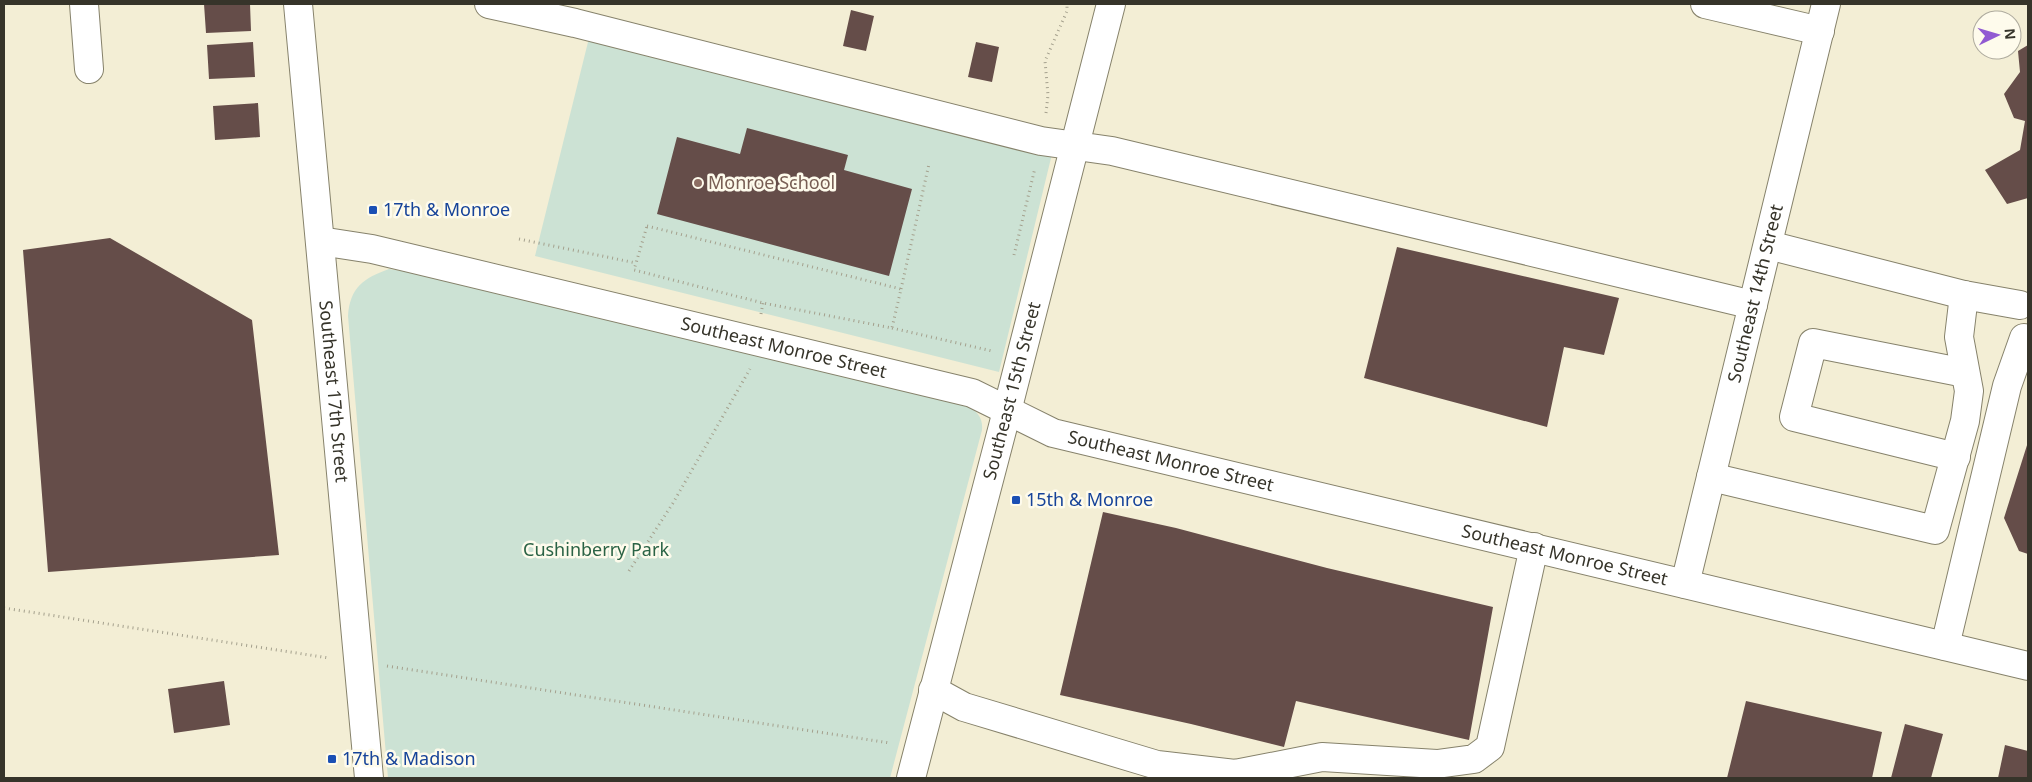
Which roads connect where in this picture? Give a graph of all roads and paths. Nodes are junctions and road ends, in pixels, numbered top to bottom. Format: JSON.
{"nodes":[{"id":1,"x":84,"y":4,"type":"edge"},
{"id":2,"x":298,"y":4,"type":"edge"},
{"id":3,"x":488,"y":4,"type":"edge"},
{"id":4,"x":1067,"y":4,"type":"edge"},
{"id":5,"x":1111,"y":4,"type":"edge"},
{"id":6,"x":1705,"y":4,"type":"edge"},
{"id":7,"x":1826,"y":4,"type":"edge"},
{"id":8,"x":1820,"y":31,"type":"junction"},
{"id":9,"x":89,"y":69,"type":"dead end"},
{"id":10,"x":1041,"y":141,"type":"junction"},
{"id":11,"x":1075,"y":146,"type":"junction"},
{"id":12,"x":929,"y":164,"type":"dead end"},
{"id":13,"x":519,"y":239,"type":"dead end"},
{"id":14,"x":320,"y":240,"type":"junction"},
{"id":15,"x":1768,"y":245,"type":"junction"},
{"id":16,"x":1014,"y":257,"type":"dead end"},
{"id":17,"x":636,"y":264,"type":"junction"},
{"id":18,"x":901,"y":289,"type":"junction"},
{"id":19,"x":1964,"y":295,"type":"junction"},
{"id":20,"x":2024,"y":298,"type":"edge"},
{"id":21,"x":1753,"y":305,"type":"junction"},
{"id":22,"x":892,"y":328,"type":"junction"},
{"id":23,"x":757,"y":340,"type":"junction"},
{"id":24,"x":2026,"y":341,"type":"edge"},
{"id":25,"x":994,"y":342,"type":"dead end"},
{"id":26,"x":1965,"y":373,"type":"junction"},
{"id":27,"x":1007,"y":411,"type":"junction"},
{"id":28,"x":1956,"y":457,"type":"junction"},
{"id":29,"x":1711,"y":477,"type":"junction"},
{"id":30,"x":1534,"y":548,"type":"junction"},
{"id":31,"x":629,"y":572,"type":"dead end"},
{"id":32,"x":1685,"y":584,"type":"junction"},
{"id":33,"x":4,"y":608,"type":"edge"},
{"id":34,"x":1944,"y":646,"type":"junction"},
{"id":35,"x":335,"y":659,"type":"dead end"},
{"id":36,"x":390,"y":666,"type":"dead end"},
{"id":37,"x":2028,"y":666,"type":"edge"},
{"id":38,"x":933,"y":690,"type":"junction"},
{"id":39,"x":920,"y":748,"type":"junction"},
{"id":40,"x":369,"y":778,"type":"edge"},
{"id":41,"x":911,"y":778,"type":"edge"}],
"edges":[{"from":1,"to":9,"type":"street"},
{"from":2,"to":14,"type":"street","name":"Southeast 17th Street"},
{"from":3,"to":10,"type":"street"},
{"from":4,"to":10,"type":"path"},
{"from":5,"to":11,"type":"street","name":"Southeast 15th Street"},
{"from":6,"to":8,"type":"street"},
{"from":7,"to":8,"type":"street","name":"Southeast 14th Street"},
{"from":8,"to":15,"type":"street","name":"Southeast 14th Street"},
{"from":10,"to":11,"type":"street"},
{"from":10,"to":16,"type":"path"},
{"from":11,"to":21,"type":"street"},
{"from":11,"to":27,"type":"street","name":"Southeast 15th Street"},
{"from":12,"to":18,"type":"path"},
{"from":13,"to":17,"type":"path"},
{"from":14,"to":23,"type":"street","name":"Southeast Monroe Street"},
{"from":14,"to":40,"type":"street","name":"Southeast 17th Street"},
{"from":15,"to":19,"type":"street"},
{"from":15,"to":21,"type":"street","name":"Southeast 14th Street"},
{"from":17,"to":18,"type":"path"},
{"from":17,"to":22,"type":"path"},
{"from":18,"to":22,"type":"path"},
{"from":19,"to":20,"type":"street"},
{"from":19,"to":26,"type":"street"},
{"from":20,"to":24,"type":"street"},
{"from":21,"to":29,"type":"street","name":"Southeast 14th Street"},
{"from":22,"to":25,"type":"path"},
{"from":23,"to":27,"type":"street","name":"Southeast Monroe Street"},
{"from":23,"to":31,"type":"path"},
{"from":24,"to":34,"type":"street"},
{"from":26,"to":28,"type":"street"},
{"from":26,"to":28,"type":"street"},
{"from":27,"to":30,"type":"street","name":"Southeast Monroe Street"},
{"from":27,"to":38,"type":"street","name":"Southeast 15th Street"},
{"from":28,"to":29,"type":"street"},
{"from":29,"to":32,"type":"street","name":"Southeast 14th Street"},
{"from":30,"to":32,"type":"street","name":"Southeast Monroe Street"},
{"from":30,"to":38,"type":"street"},
{"from":32,"to":34,"type":"street","name":"Southeast Monroe Street"},
{"from":33,"to":35,"type":"path"},
{"from":34,"to":37,"type":"street","name":"Southeast Monroe Street"},
{"from":36,"to":39,"type":"path"},
{"from":38,"to":39,"type":"street","name":"Southeast 15th Street"},
{"from":39,"to":41,"type":"street","name":"Southeast 15th Street"}]}
